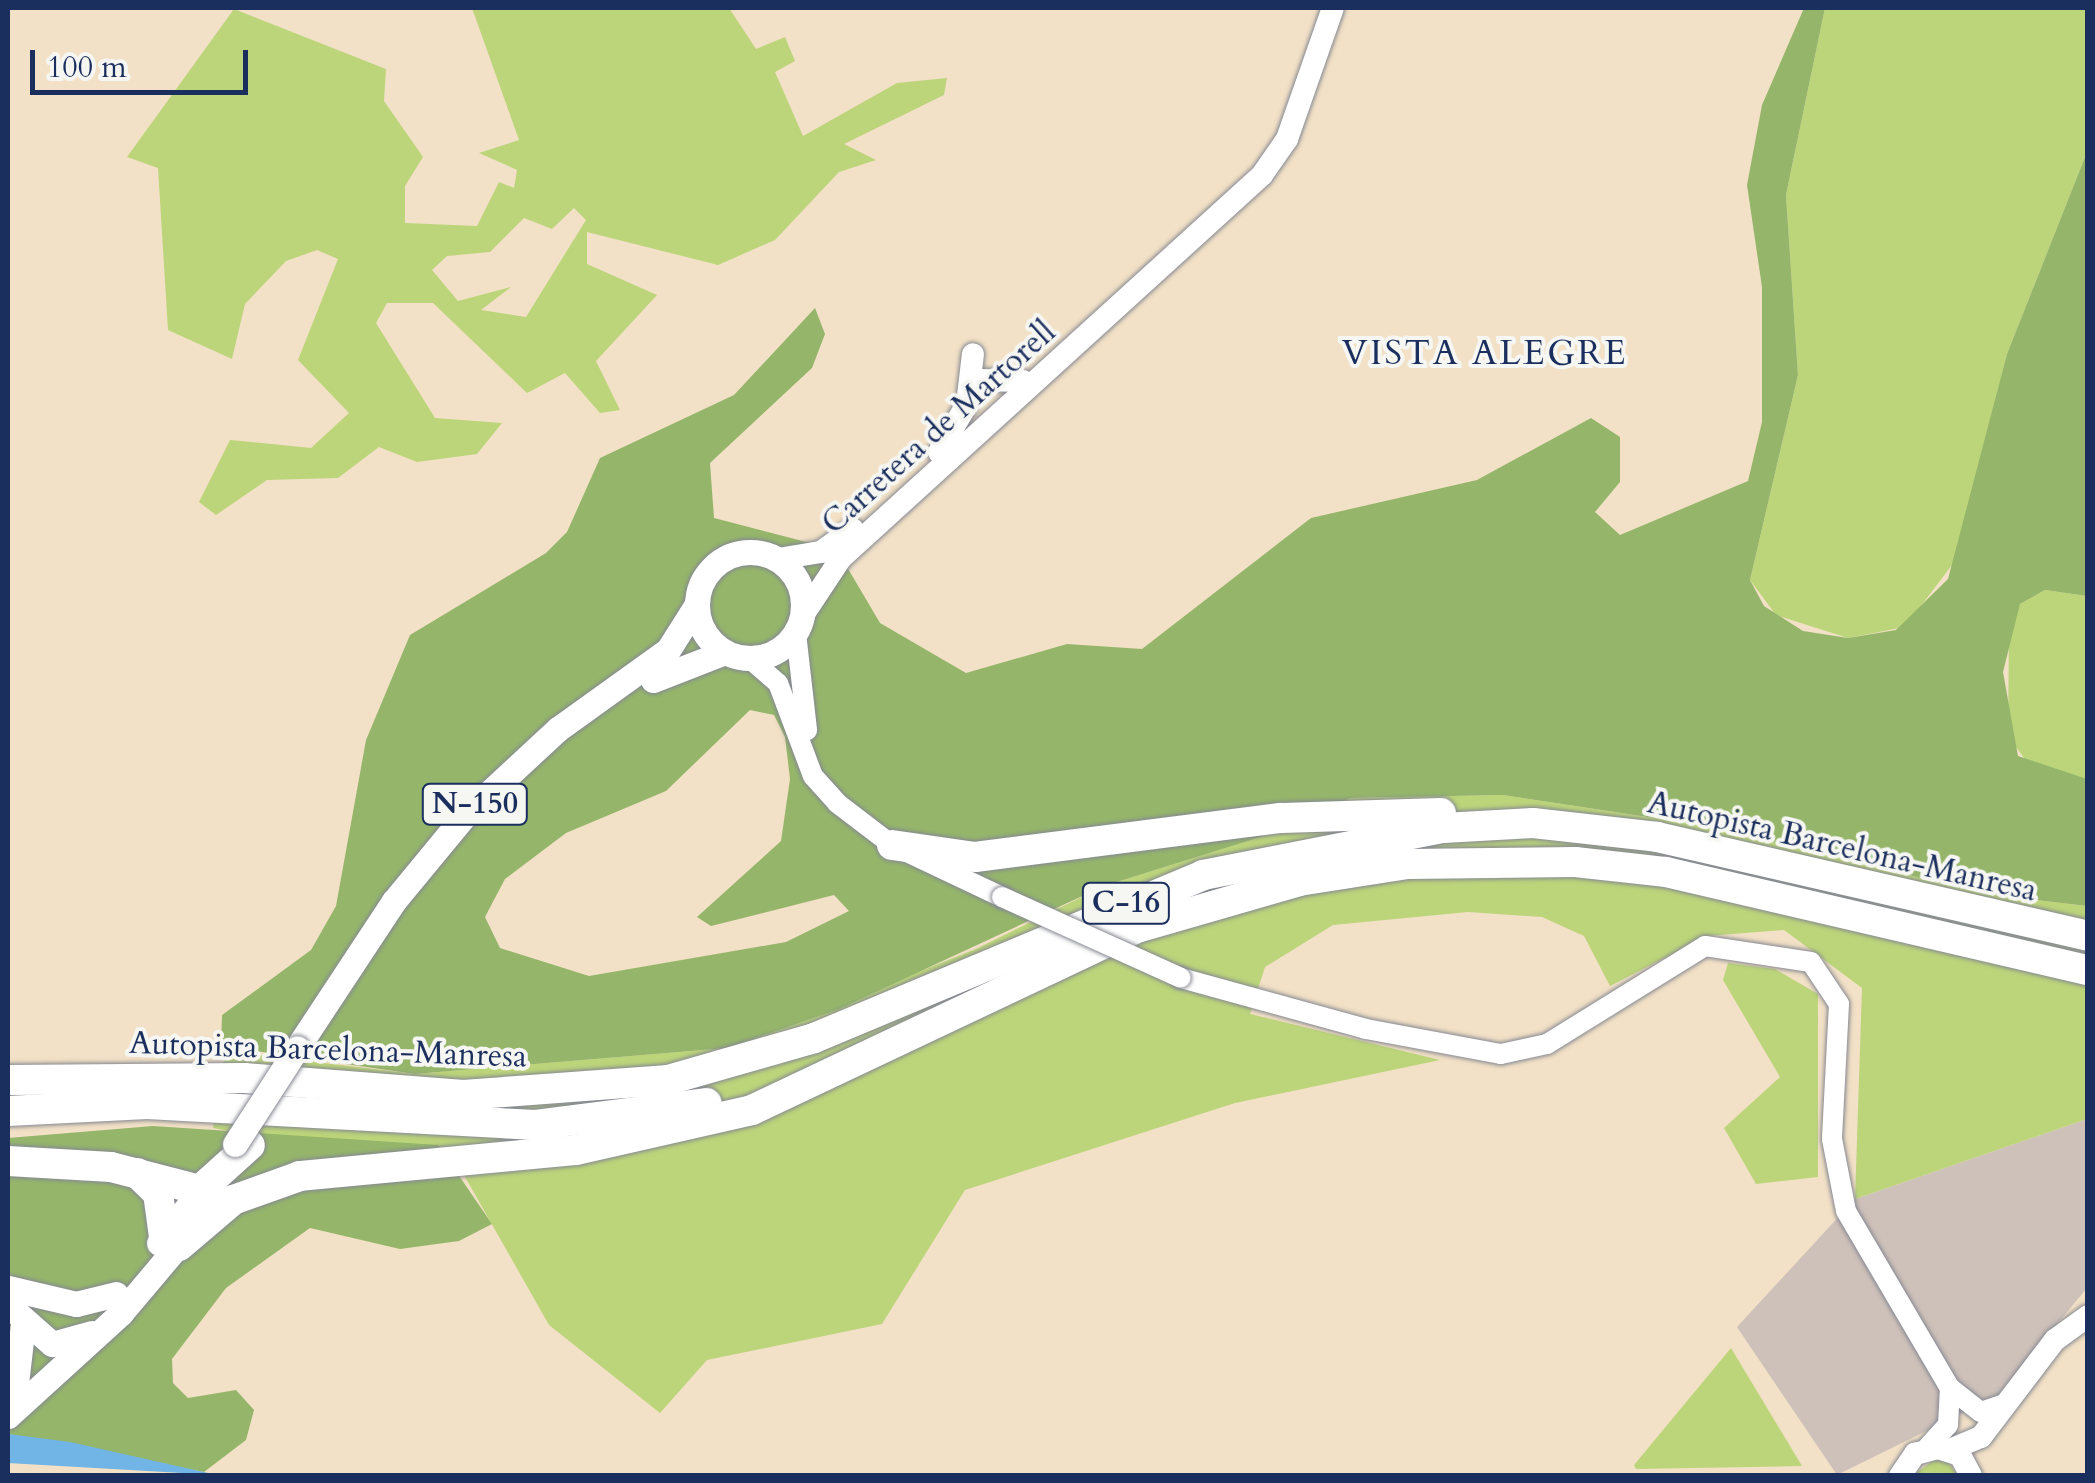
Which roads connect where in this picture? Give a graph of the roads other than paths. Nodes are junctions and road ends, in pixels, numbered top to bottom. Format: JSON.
{"nodes":[{"id":1,"x":1332,"y":8,"type":"edge"},
{"id":2,"x":1130,"y":296,"type":"junction"},
{"id":3,"x":979,"y":380,"type":"junction"},
{"id":4,"x":1023,"y":381,"type":"junction"},
{"id":5,"x":992,"y":408,"type":"junction"},
{"id":6,"x":974,"y":441,"type":"junction"},
{"id":7,"x":939,"y":452,"type":"junction"},
{"id":8,"x":778,"y":559,"type":"junction"},
{"id":9,"x":697,"y":604,"type":"junction"},
{"id":10,"x":799,"y":625,"type":"junction"},
{"id":11,"x":736,"y":655,"type":"junction"},
{"id":12,"x":806,"y":762,"type":"junction"},
{"id":13,"x":1533,"y":824,"type":"junction"},
{"id":14,"x":892,"y":845,"type":"junction"},
{"id":15,"x":2088,"y":936,"type":"edge"},
{"id":16,"x":2088,"y":970,"type":"edge"},
{"id":17,"x":304,"y":1049,"type":"junction"},
{"id":18,"x":8,"y":1071,"type":"edge"},
{"id":19,"x":64,"y":1076,"type":"junction"},
{"id":20,"x":817,"y":1076,"type":"junction"},
{"id":21,"x":8,"y":1080,"type":"edge"},
{"id":22,"x":8,"y":1111,"type":"edge"},
{"id":23,"x":242,"y":1144,"type":"junction"},
{"id":24,"x":8,"y":1162,"type":"edge"},
{"id":25,"x":137,"y":1173,"type":"junction"},
{"id":26,"x":200,"y":1190,"type":"junction"},
{"id":27,"x":171,"y":1241,"type":"junction"},
{"id":28,"x":8,"y":1288,"type":"edge"},
{"id":29,"x":47,"y":1299,"type":"junction"},
{"id":30,"x":118,"y":1303,"type":"junction"},
{"id":31,"x":15,"y":1315,"type":"edge"},
{"id":32,"x":2088,"y":1316,"type":"edge"},
{"id":33,"x":68,"y":1344,"type":"junction"},
{"id":34,"x":46,"y":1384,"type":"junction"},
{"id":35,"x":1955,"y":1395,"type":"junction"},
{"id":36,"x":11,"y":1405,"type":"edge"},
{"id":37,"x":2006,"y":1405,"type":"junction"},
{"id":38,"x":1926,"y":1448,"type":"junction"},
{"id":39,"x":1965,"y":1462,"type":"edge"},
{"id":40,"x":1900,"y":1476,"type":"edge"}],
"edges":[{"from":1,"to":2,"type":"main road","name":"Carretera de Martorell"},
{"from":2,"to":4,"type":"main road","name":"Carretera de Martorell"},
{"from":2,"to":6,"type":"main road","name":"Carretera de Martorell"},
{"from":3,"to":4,"type":"main road"},
{"from":3,"to":5,"type":"main road"},
{"from":3,"to":7,"type":"main road"},
{"from":4,"to":5,"type":"main road","name":"Carretera de Martorell"},
{"from":5,"to":6,"type":"main road"},
{"from":5,"to":7,"type":"main road","name":"Carretera de Martorell"},
{"from":6,"to":10,"type":"main road","name":"Carretera de Martorell"},
{"from":7,"to":8,"type":"main road","name":"Carretera de Martorell"},
{"from":8,"to":9,"type":"main road"},
{"from":8,"to":10,"type":"main road"},
{"from":9,"to":11,"type":"main road"},
{"from":9,"to":17,"type":"main road","number":"N-150"},
{"from":10,"to":11,"type":"main road"},
{"from":10,"to":12,"type":"street"},
{"from":11,"to":12,"type":"street"},
{"from":11,"to":17,"type":"main road","number":"N-150"},
{"from":12,"to":14,"type":"street"},
{"from":13,"to":14,"type":"highway"},
{"from":13,"to":15,"type":"highway","name":"Autopista Barcelona-Manresa","number":"C-16"},
{"from":13,"to":19,"type":"highway","name":"Autopista Barcelona-Manresa","number":"C-16"},
{"from":14,"to":35,"type":"street","bridge":true},
{"from":16,"to":20,"type":"highway","name":"Autopista Barcelona-Manresa","number":"C-16"},
{"from":17,"to":23,"type":"main road","number":"N-150","bridge":true},
{"from":18,"to":19,"type":"highway"},
{"from":19,"to":21,"type":"highway","name":"Autopista Barcelona-Manresa","number":"C-16"},
{"from":20,"to":22,"type":"highway","number":"C-16"},
{"from":20,"to":27,"type":"highway"},
{"from":23,"to":26,"type":"highway"},
{"from":23,"to":27,"type":"main road","number":"N-150"},
{"from":24,"to":25,"type":"highway"},
{"from":25,"to":26,"type":"highway"},
{"from":25,"to":27,"type":"highway"},
{"from":26,"to":27,"type":"main road","number":"N-150"},
{"from":27,"to":30,"type":"main road","number":"N-150"},
{"from":28,"to":29,"type":"main road"},
{"from":29,"to":30,"type":"main road"},
{"from":29,"to":33,"type":"main road"},
{"from":30,"to":33,"type":"main road"},
{"from":30,"to":34,"type":"main road","number":"N-150"},
{"from":31,"to":33,"type":"main road"},
{"from":31,"to":36,"type":"main road"},
{"from":32,"to":37,"type":"main road"},
{"from":33,"to":34,"type":"main road"},
{"from":33,"to":36,"type":"main road"},
{"from":34,"to":36,"type":"main road","number":"N-150"},
{"from":35,"to":37,"type":"street"},
{"from":35,"to":38,"type":"street"},
{"from":35,"to":39,"type":"street"},
{"from":37,"to":39,"type":"main road"},
{"from":38,"to":39,"type":"main road"},
{"from":38,"to":40,"type":"main road"}]}
